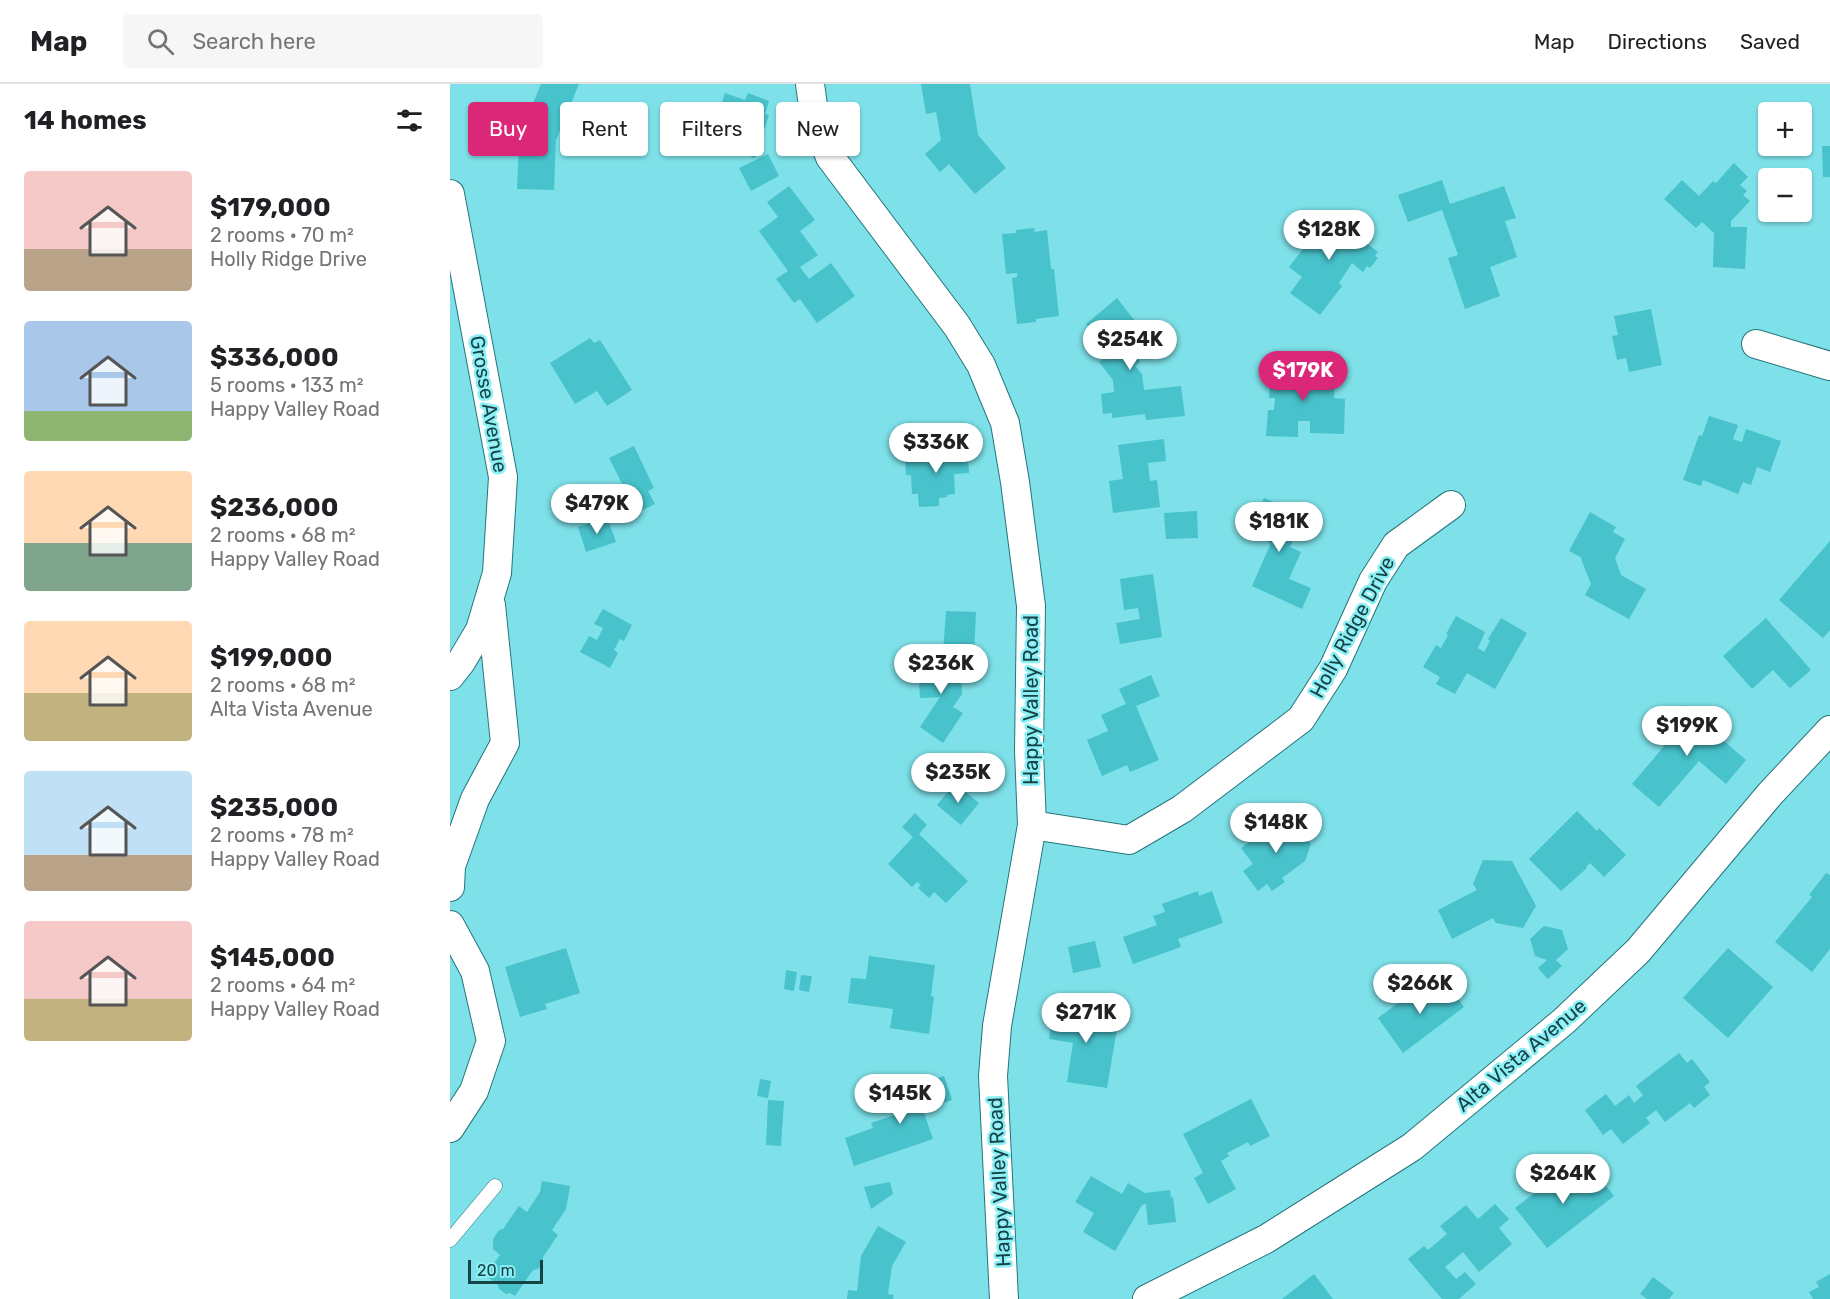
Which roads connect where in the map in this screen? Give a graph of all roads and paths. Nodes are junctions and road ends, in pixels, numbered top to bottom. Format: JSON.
{"nodes":[{"id":1,"x":810,"y":84,"type":"edge"},
{"id":2,"x":450,"y":195,"type":"edge"},
{"id":3,"x":1756,"y":344,"type":"dead end"},
{"id":4,"x":1830,"y":366,"type":"edge"},
{"id":5,"x":1451,"y":505,"type":"dead end"},
{"id":6,"x":490,"y":597,"type":"junction"},
{"id":7,"x":450,"y":676,"type":"edge"},
{"id":8,"x":1830,"y":730,"type":"edge"},
{"id":9,"x":1032,"y":825,"type":"junction"},
{"id":10,"x":450,"y":886,"type":"edge"},
{"id":11,"x":450,"y":925,"type":"edge"},
{"id":12,"x":450,"y":1128,"type":"edge"},
{"id":13,"x":495,"y":1186,"type":"dead end"},
{"id":14,"x":450,"y":1240,"type":"edge"},
{"id":15,"x":1004,"y":1299,"type":"edge"},
{"id":16,"x":1147,"y":1299,"type":"edge"}],
"edges":[{"from":1,"to":9,"type":"street","name":"Happy Valley Road"},
{"from":2,"to":6,"type":"street","name":"Grosse Avenue"},
{"from":3,"to":4,"type":"street"},
{"from":5,"to":9,"type":"street","name":"Holly Ridge Drive"},
{"from":6,"to":7,"type":"street","name":"Grosse Avenue"},
{"from":6,"to":10,"type":"street"},
{"from":8,"to":16,"type":"street","name":"Alta Vista Avenue"},
{"from":9,"to":15,"type":"street","name":"Happy Valley Road"},
{"from":11,"to":12,"type":"street"},
{"from":13,"to":14,"type":"lane"}]}
